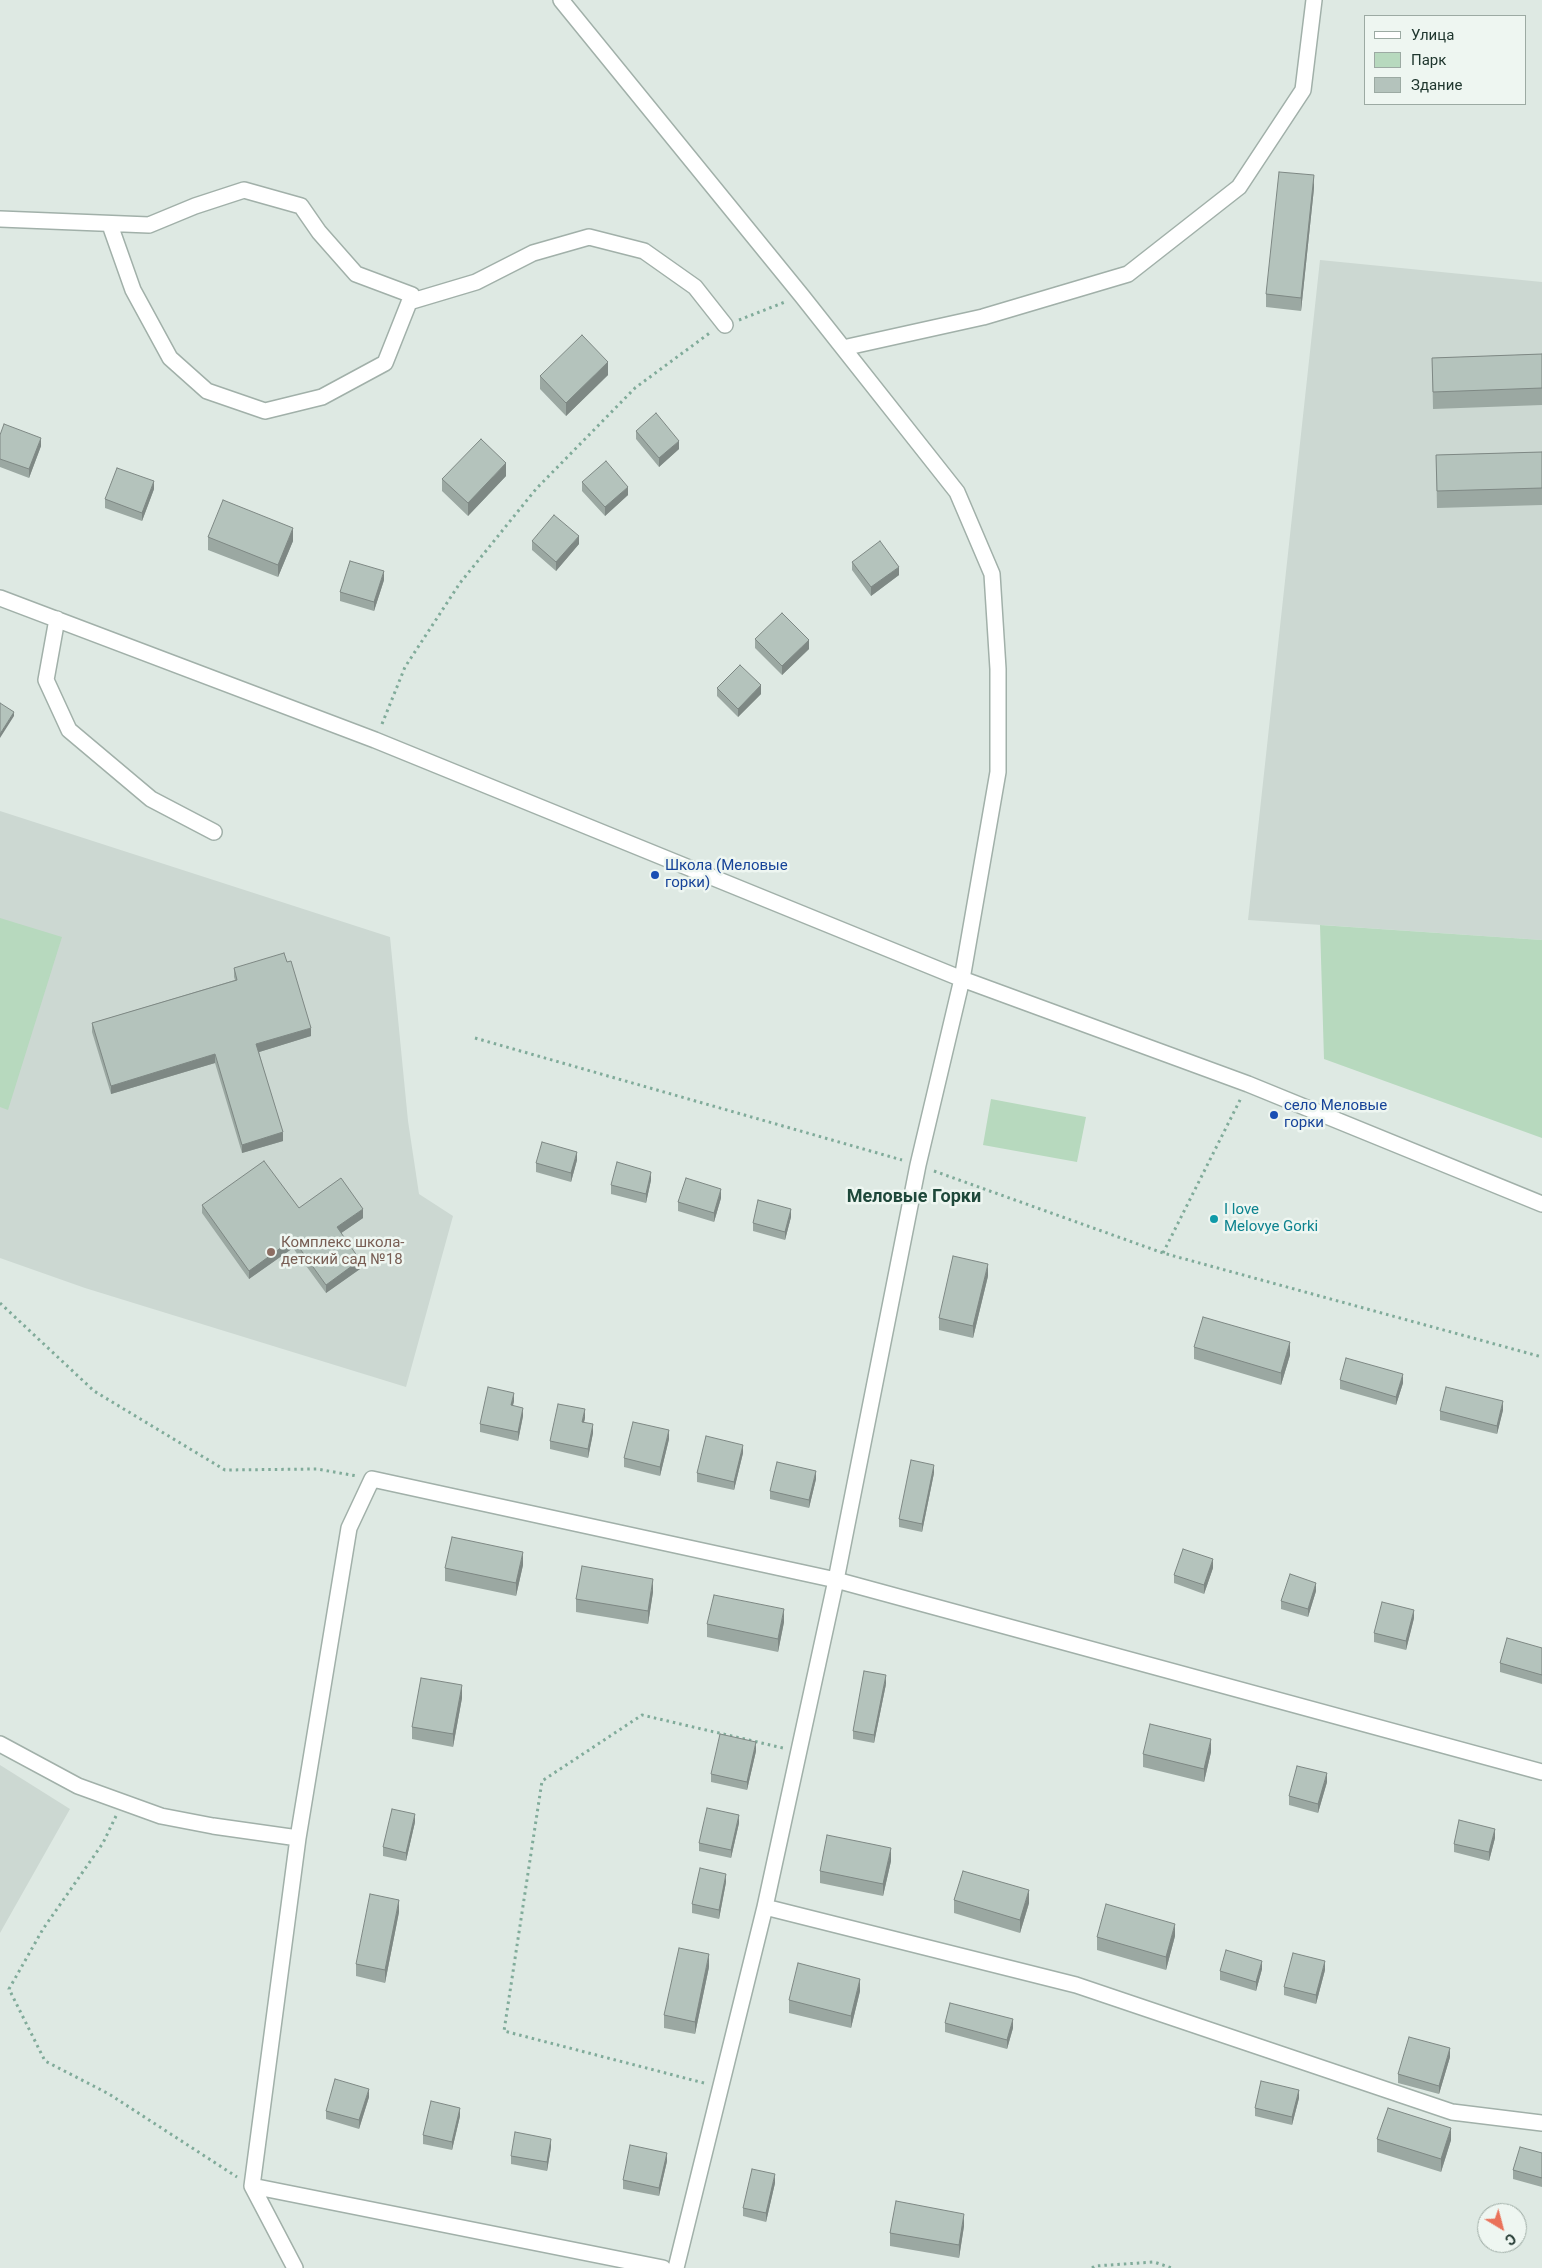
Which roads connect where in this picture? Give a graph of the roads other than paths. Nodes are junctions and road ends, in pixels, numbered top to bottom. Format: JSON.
{"nodes":[{"id":1,"x":561,"y":0,"type":"edge"},
{"id":2,"x":1314,"y":0,"type":"edge"},
{"id":3,"x":0,"y":219,"type":"edge"},
{"id":4,"x":110,"y":225,"type":"junction"},
{"id":5,"x":409,"y":302,"type":"junction"},
{"id":6,"x":725,"y":325,"type":"road end"},
{"id":7,"x":843,"y":348,"type":"junction"},
{"id":8,"x":0,"y":598,"type":"edge"},
{"id":9,"x":57,"y":620,"type":"junction"},
{"id":10,"x":214,"y":832,"type":"dead end"},
{"id":11,"x":962,"y":979,"type":"junction"},
{"id":12,"x":1542,"y":1204,"type":"edge"},
{"id":13,"x":836,"y":1580,"type":"junction"},
{"id":14,"x":0,"y":1744,"type":"edge"},
{"id":15,"x":1542,"y":1772,"type":"edge"},
{"id":16,"x":298,"y":1838,"type":"junction"},
{"id":17,"x":765,"y":1907,"type":"junction"},
{"id":18,"x":1542,"y":2123,"type":"edge"},
{"id":19,"x":252,"y":2186,"type":"junction"},
{"id":20,"x":295,"y":2268,"type":"edge"},
{"id":21,"x":663,"y":2268,"type":"edge"},
{"id":22,"x":676,"y":2268,"type":"edge"}],
"edges":[{"from":1,"to":7,"type":"street"},
{"from":2,"to":7,"type":"street"},
{"from":3,"to":4,"type":"street"},
{"from":4,"to":5,"type":"street"},
{"from":4,"to":5,"type":"street"},
{"from":5,"to":6,"type":"street"},
{"from":7,"to":11,"type":"street"},
{"from":8,"to":9,"type":"street"},
{"from":9,"to":10,"type":"street"},
{"from":9,"to":11,"type":"street"},
{"from":11,"to":12,"type":"street"},
{"from":11,"to":13,"type":"street"},
{"from":13,"to":15,"type":"street"},
{"from":13,"to":16,"type":"street"},
{"from":13,"to":17,"type":"street"},
{"from":14,"to":16,"type":"street"},
{"from":16,"to":19,"type":"street"},
{"from":17,"to":18,"type":"street"},
{"from":17,"to":22,"type":"street"},
{"from":19,"to":20,"type":"street"},
{"from":19,"to":21,"type":"street"}]}
